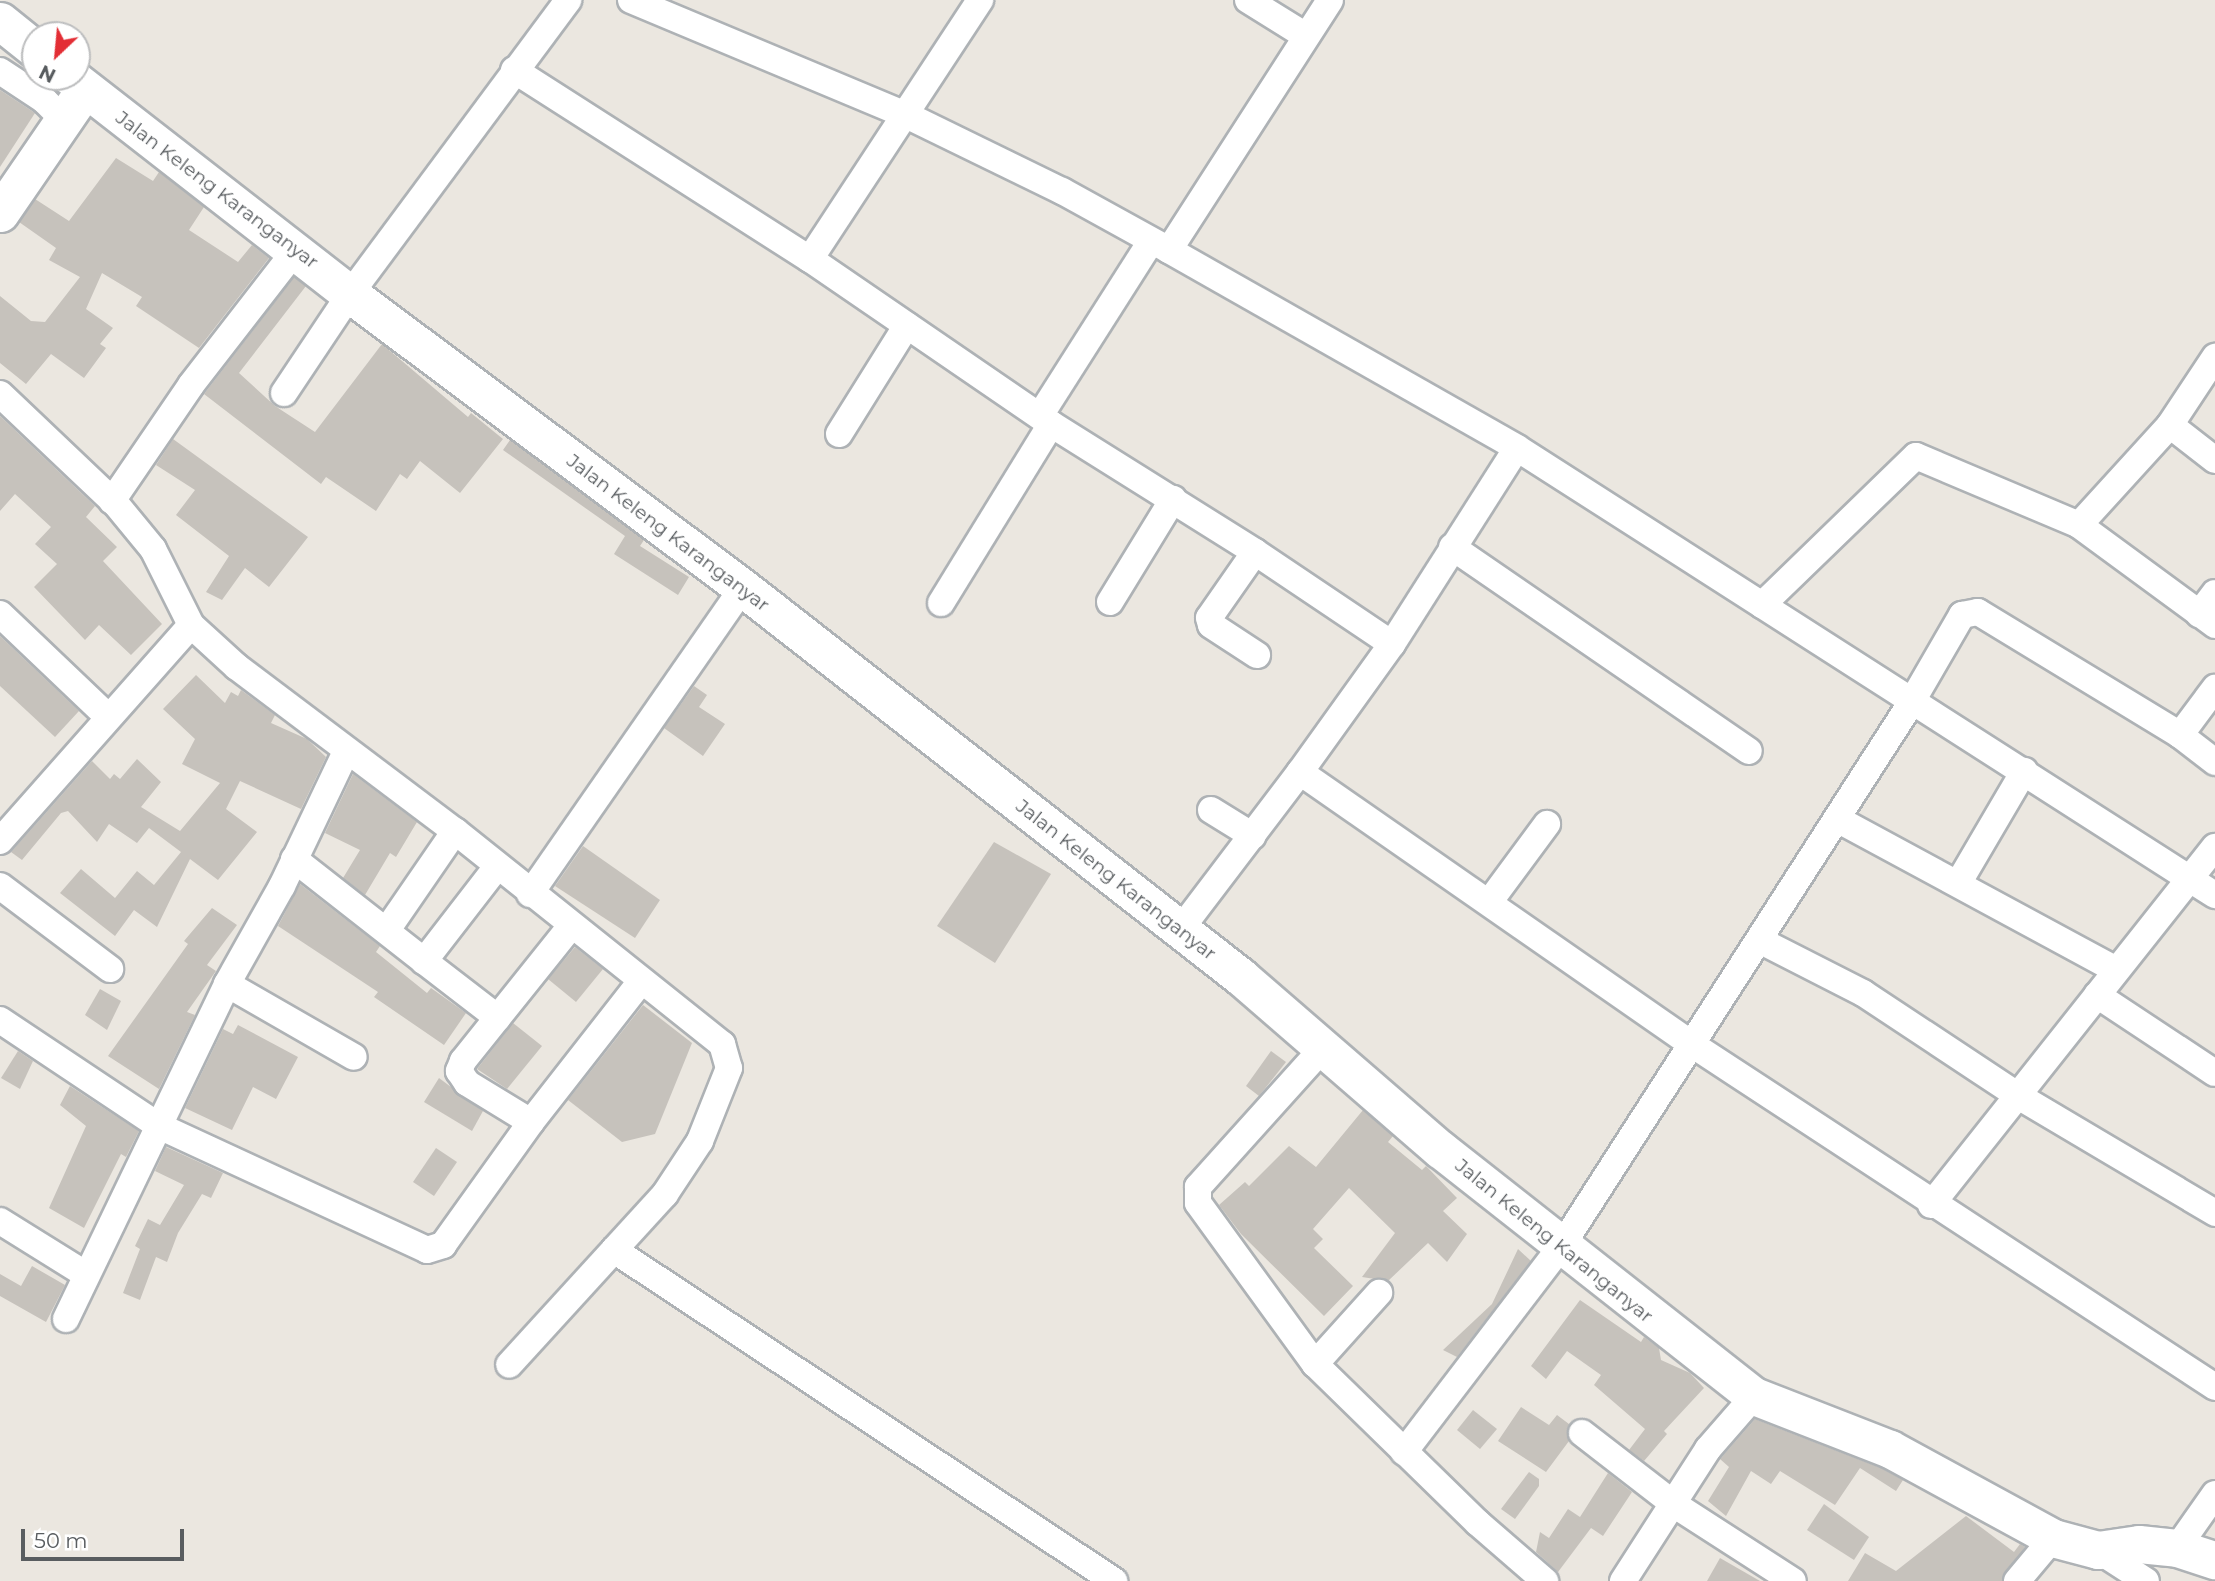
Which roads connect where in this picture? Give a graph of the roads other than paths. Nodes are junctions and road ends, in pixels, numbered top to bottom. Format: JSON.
{"nodes":[{"id":1,"x":568,"y":0,"type":"edge"},
{"id":2,"x":631,"y":0,"type":"edge"},
{"id":3,"x":981,"y":0,"type":"edge"},
{"id":4,"x":1248,"y":0,"type":"edge"},
{"id":5,"x":1331,"y":0,"type":"edge"},
{"id":6,"x":0,"y":21,"type":"edge"},
{"id":7,"x":1306,"y":36,"type":"junction"},
{"id":8,"x":21,"y":38,"type":"edge"},
{"id":9,"x":514,"y":70,"type":"junction"},
{"id":10,"x":0,"y":71,"type":"edge"},
{"id":11,"x":75,"y":91,"type":"edge"},
{"id":12,"x":88,"y":91,"type":"edge"},
{"id":13,"x":904,"y":114,"type":"junction"},
{"id":14,"x":64,"y":120,"type":"junction"},
{"id":15,"x":0,"y":213,"type":"edge"},
{"id":16,"x":1159,"y":247,"type":"junction"},
{"id":17,"x":294,"y":251,"type":"junction"},
{"id":18,"x":810,"y":259,"type":"junction"},
{"id":19,"x":350,"y":294,"type":"junction"},
{"id":20,"x":907,"y":325,"type":"junction"},
{"id":21,"x":2215,"y":357,"type":"edge"},
{"id":22,"x":284,"y":393,"type":"dead end"},
{"id":23,"x":0,"y":394,"type":"edge"},
{"id":24,"x":1046,"y":419,"type":"junction"},
{"id":25,"x":2170,"y":425,"type":"junction"},
{"id":26,"x":838,"y":434,"type":"dead end"},
{"id":27,"x":1517,"y":449,"type":"junction"},
{"id":28,"x":2215,"y":460,"type":"edge"},
{"id":29,"x":1173,"y":499,"type":"junction"},
{"id":30,"x":112,"y":501,"type":"junction"},
{"id":31,"x":2079,"y":525,"type":"junction"},
{"id":32,"x":1452,"y":547,"type":"junction"},
{"id":33,"x":1255,"y":552,"type":"junction"},
{"id":34,"x":743,"y":588,"type":"junction"},
{"id":35,"x":2215,"y":593,"type":"edge"},
{"id":36,"x":1110,"y":602,"type":"dead end"},
{"id":37,"x":941,"y":603,"type":"dead end"},
{"id":38,"x":1762,"y":605,"type":"junction"},
{"id":39,"x":0,"y":614,"type":"edge"},
{"id":40,"x":2207,"y":619,"type":"edge"},
{"id":41,"x":191,"y":625,"type":"junction"},
{"id":42,"x":1392,"y":644,"type":"junction"},
{"id":43,"x":1257,"y":655,"type":"dead end"},
{"id":44,"x":2215,"y":688,"type":"edge"},
{"id":45,"x":1911,"y":703,"type":"junction"},
{"id":46,"x":108,"y":717,"type":"junction"},
{"id":47,"x":2180,"y":735,"type":"junction"},
{"id":48,"x":1749,"y":751,"type":"dead end"},
{"id":49,"x":346,"y":752,"type":"junction"},
{"id":50,"x":2215,"y":762,"type":"edge"},
{"id":51,"x":2024,"y":771,"type":"junction"},
{"id":52,"x":1300,"y":772,"type":"junction"},
{"id":53,"x":1212,"y":810,"type":"dead end"},
{"id":54,"x":1837,"y":819,"type":"junction"},
{"id":55,"x":1547,"y":824,"type":"dead end"},
{"id":56,"x":455,"y":831,"type":"junction"},
{"id":57,"x":1253,"y":836,"type":"junction"},
{"id":58,"x":0,"y":842,"type":"edge"},
{"id":59,"x":2215,"y":847,"type":"edge"},
{"id":60,"x":293,"y":859,"type":"junction"},
{"id":61,"x":496,"y":868,"type":"junction"},
{"id":62,"x":2190,"y":878,"type":"junction"},
{"id":63,"x":1959,"y":882,"type":"junction"},
{"id":64,"x":0,"y":886,"type":"edge"},
{"id":65,"x":530,"y":894,"type":"junction"},
{"id":66,"x":2215,"y":895,"type":"edge"},
{"id":67,"x":1490,"y":901,"type":"junction"},
{"id":68,"x":571,"y":926,"type":"junction"},
{"id":69,"x":387,"y":930,"type":"junction"},
{"id":70,"x":1181,"y":930,"type":"junction"},
{"id":71,"x":1759,"y":940,"type":"junction"},
{"id":72,"x":424,"y":961,"type":"junction"},
{"id":73,"x":110,"y":969,"type":"dead end"},
{"id":74,"x":2116,"y":970,"type":"junction"},
{"id":75,"x":641,"y":981,"type":"junction"},
{"id":76,"x":227,"y":984,"type":"junction"},
{"id":77,"x":2097,"y":995,"type":"junction"},
{"id":78,"x":498,"y":1018,"type":"junction"},
{"id":79,"x":0,"y":1020,"type":"edge"},
{"id":80,"x":1693,"y":1045,"type":"junction"},
{"id":81,"x":1323,"y":1048,"type":"junction"},
{"id":82,"x":354,"y":1057,"type":"dead end"},
{"id":83,"x":2215,"y":1073,"type":"edge"},
{"id":84,"x":2020,"y":1097,"type":"junction"},
{"id":85,"x":531,"y":1122,"type":"junction"},
{"id":86,"x":159,"y":1126,"type":"junction"},
{"id":87,"x":1931,"y":1205,"type":"junction"},
{"id":88,"x":2215,"y":1213,"type":"edge"},
{"id":89,"x":0,"y":1221,"type":"edge"},
{"id":90,"x":1561,"y":1247,"type":"junction"},
{"id":91,"x":614,"y":1250,"type":"junction"},
{"id":92,"x":85,"y":1274,"type":"junction"},
{"id":93,"x":1379,"y":1293,"type":"dead end"},
{"id":94,"x":65,"y":1319,"type":"dead end"},
{"id":95,"x":1315,"y":1364,"type":"junction"},
{"id":96,"x":509,"y":1365,"type":"dead end"},
{"id":97,"x":2215,"y":1387,"type":"edge"},
{"id":98,"x":1754,"y":1396,"type":"junction"},
{"id":99,"x":1582,"y":1433,"type":"dead end"},
{"id":100,"x":1404,"y":1452,"type":"junction"},
{"id":101,"x":2215,"y":1494,"type":"edge"},
{"id":102,"x":1675,"y":1505,"type":"junction"},
{"id":103,"x":2053,"y":1538,"type":"junction"},
{"id":104,"x":2177,"y":1548,"type":"junction"},
{"id":105,"x":2098,"y":1550,"type":"junction"},
{"id":106,"x":2215,"y":1560,"type":"edge"},
{"id":107,"x":1114,"y":1581,"type":"edge"},
{"id":108,"x":1545,"y":1581,"type":"edge"},
{"id":109,"x":1623,"y":1581,"type":"edge"},
{"id":110,"x":1793,"y":1581,"type":"edge"},
{"id":111,"x":2017,"y":1581,"type":"edge"},
{"id":112,"x":2146,"y":1581,"type":"edge"}],
"edges":[{"from":1,"to":9,"type":"street"},
{"from":2,"to":13,"type":"street"},
{"from":3,"to":13,"type":"street"},
{"from":4,"to":7,"type":"street"},
{"from":5,"to":7,"type":"street"},
{"from":6,"to":8,"type":"main road"},
{"from":7,"to":16,"type":"street"},
{"from":9,"to":18,"type":"street"},
{"from":9,"to":19,"type":"street"},
{"from":10,"to":14,"type":"street"},
{"from":11,"to":14,"type":"main road"},
{"from":12,"to":17,"type":"main road","name":"Jalan Keleng Karanganyar"},
{"from":13,"to":16,"type":"street"},
{"from":13,"to":18,"type":"street"},
{"from":14,"to":15,"type":"main road"},
{"from":16,"to":24,"type":"street"},
{"from":16,"to":27,"type":"street"},
{"from":17,"to":19,"type":"main road","name":"Jalan Keleng Karanganyar"},
{"from":17,"to":30,"type":"street"},
{"from":18,"to":20,"type":"street"},
{"from":19,"to":22,"type":"street"},
{"from":19,"to":34,"type":"main road","name":"Jalan Keleng Karanganyar"},
{"from":20,"to":24,"type":"street"},
{"from":20,"to":26,"type":"street"},
{"from":21,"to":25,"type":"street"},
{"from":23,"to":30,"type":"street"},
{"from":24,"to":29,"type":"street"},
{"from":24,"to":37,"type":"street"},
{"from":25,"to":28,"type":"street"},
{"from":25,"to":31,"type":"street"},
{"from":27,"to":32,"type":"street"},
{"from":27,"to":38,"type":"street"},
{"from":29,"to":33,"type":"street"},
{"from":29,"to":36,"type":"street"},
{"from":30,"to":41,"type":"street"},
{"from":31,"to":38,"type":"street"},
{"from":31,"to":40,"type":"street"},
{"from":32,"to":42,"type":"street"},
{"from":32,"to":48,"type":"street"},
{"from":33,"to":42,"type":"street"},
{"from":33,"to":43,"type":"street"},
{"from":34,"to":65,"type":"street"},
{"from":34,"to":70,"type":"main road","name":"Jalan Keleng Karanganyar"},
{"from":35,"to":40,"type":"street"},
{"from":38,"to":45,"type":"street"},
{"from":39,"to":46,"type":"street"},
{"from":41,"to":46,"type":"street"},
{"from":41,"to":49,"type":"street"},
{"from":42,"to":52,"type":"street"},
{"from":44,"to":47,"type":"street"},
{"from":45,"to":47,"type":"street"},
{"from":45,"to":51,"type":"street"},
{"from":45,"to":54,"type":"street"},
{"from":46,"to":58,"type":"street"},
{"from":47,"to":50,"type":"street"},
{"from":49,"to":56,"type":"street"},
{"from":49,"to":60,"type":"street"},
{"from":51,"to":62,"type":"street"},
{"from":51,"to":63,"type":"street"},
{"from":52,"to":57,"type":"street"},
{"from":52,"to":67,"type":"street"},
{"from":53,"to":57,"type":"street"},
{"from":54,"to":63,"type":"street"},
{"from":54,"to":71,"type":"street"},
{"from":55,"to":67,"type":"street"},
{"from":56,"to":61,"type":"street"},
{"from":56,"to":69,"type":"street"},
{"from":57,"to":70,"type":"street"},
{"from":59,"to":62,"type":"street"},
{"from":60,"to":69,"type":"street"},
{"from":60,"to":76,"type":"street"},
{"from":61,"to":65,"type":"street"},
{"from":61,"to":72,"type":"street"},
{"from":62,"to":66,"type":"street"},
{"from":62,"to":74,"type":"street"},
{"from":63,"to":74,"type":"street"},
{"from":64,"to":73,"type":"street"},
{"from":65,"to":68,"type":"street"},
{"from":67,"to":80,"type":"street"},
{"from":68,"to":75,"type":"street"},
{"from":68,"to":78,"type":"street"},
{"from":69,"to":72,"type":"street"},
{"from":70,"to":81,"type":"main road","name":"Jalan Keleng Karanganyar"},
{"from":71,"to":80,"type":"street"},
{"from":71,"to":84,"type":"street"},
{"from":72,"to":78,"type":"street"},
{"from":74,"to":77,"type":"street"},
{"from":75,"to":85,"type":"street"},
{"from":75,"to":91,"type":"street"},
{"from":76,"to":82,"type":"street"},
{"from":76,"to":86,"type":"street"},
{"from":77,"to":83,"type":"street"},
{"from":77,"to":84,"type":"street"},
{"from":78,"to":85,"type":"street"},
{"from":79,"to":86,"type":"street"},
{"from":80,"to":87,"type":"street"},
{"from":80,"to":90,"type":"street"},
{"from":81,"to":90,"type":"main road","name":"Jalan Keleng Karanganyar"},
{"from":81,"to":95,"type":"street"},
{"from":84,"to":87,"type":"street"},
{"from":84,"to":88,"type":"street"},
{"from":85,"to":86,"type":"street"},
{"from":86,"to":92,"type":"street"},
{"from":87,"to":97,"type":"street"},
{"from":89,"to":92,"type":"street"},
{"from":90,"to":98,"type":"main road","name":"Jalan Keleng Karanganyar"},
{"from":90,"to":100,"type":"street"},
{"from":91,"to":96,"type":"street"},
{"from":91,"to":107,"type":"street"},
{"from":92,"to":94,"type":"street"},
{"from":93,"to":95,"type":"street"},
{"from":95,"to":100,"type":"street"},
{"from":98,"to":102,"type":"street"},
{"from":98,"to":103,"type":"main road","name":"Jalan Keleng Karanganyar"},
{"from":99,"to":102,"type":"street"},
{"from":100,"to":108,"type":"street"},
{"from":101,"to":104,"type":"street"},
{"from":102,"to":109,"type":"street"},
{"from":102,"to":110,"type":"street"},
{"from":103,"to":105,"type":"main road","name":"Jalan Keleng Karanganyar"},
{"from":103,"to":111,"type":"street"},
{"from":104,"to":105,"type":"main road","name":"Jalan Keleng Karanganyar"},
{"from":104,"to":106,"type":"main road","name":"Jalan Keleng Karanganyar"},
{"from":105,"to":112,"type":"street"}]}
